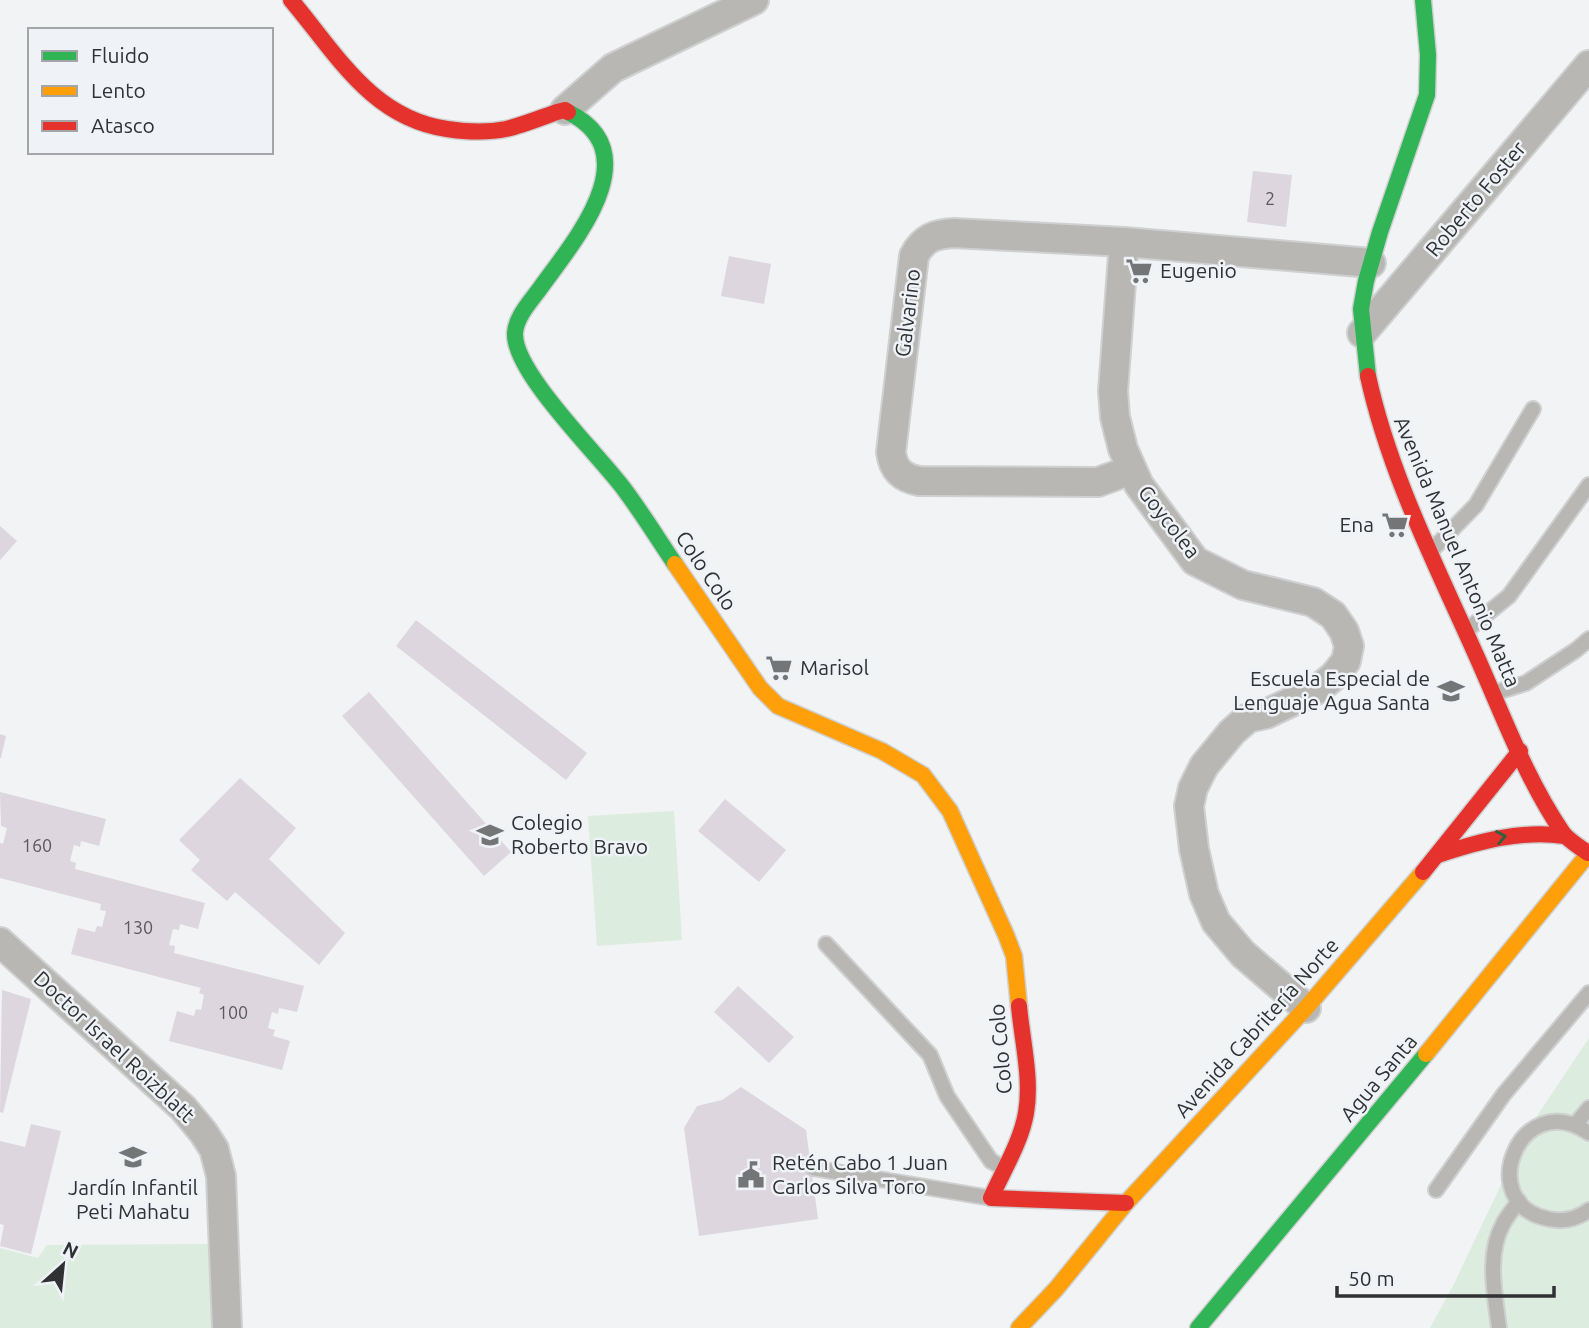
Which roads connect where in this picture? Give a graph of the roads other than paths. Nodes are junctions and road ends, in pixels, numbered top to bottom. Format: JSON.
{"nodes":[{"id":1,"x":291,"y":0,"type":"edge"},
{"id":2,"x":754,"y":0,"type":"edge"},
{"id":3,"x":1423,"y":0,"type":"edge"},
{"id":4,"x":1589,"y":65,"type":"edge"},
{"id":5,"x":565,"y":110,"type":"junction"},
{"id":6,"x":1124,"y":242,"type":"junction"},
{"id":7,"x":1371,"y":263,"type":"junction"},
{"id":8,"x":1362,"y":333,"type":"junction"},
{"id":9,"x":1534,"y":409,"type":"dead end"},
{"id":10,"x":1131,"y":470,"type":"junction"},
{"id":11,"x":1589,"y":485,"type":"edge"},
{"id":12,"x":1430,"y":551,"type":"junction"},
{"id":13,"x":1466,"y":631,"type":"junction"},
{"id":14,"x":1589,"y":639,"type":"edge"},
{"id":15,"x":1494,"y":693,"type":"junction"},
{"id":16,"x":1520,"y":751,"type":"junction"},
{"id":17,"x":1566,"y":836,"type":"junction"},
{"id":18,"x":1589,"y":853,"type":"edge"},
{"id":19,"x":1438,"y":855,"type":"junction"},
{"id":20,"x":0,"y":942,"type":"edge"},
{"id":21,"x":826,"y":944,"type":"dead end"},
{"id":22,"x":1589,"y":993,"type":"edge"},
{"id":23,"x":1306,"y":1008,"type":"junction"},
{"id":24,"x":1589,"y":1108,"type":"edge"},
{"id":25,"x":1575,"y":1125,"type":"junction"},
{"id":26,"x":1589,"y":1133,"type":"edge"},
{"id":27,"x":813,"y":1168,"type":"dead end"},
{"id":28,"x":1004,"y":1168,"type":"junction"},
{"id":29,"x":1436,"y":1190,"type":"dead end"},
{"id":30,"x":991,"y":1198,"type":"junction"},
{"id":31,"x":1519,"y":1201,"type":"junction"},
{"id":32,"x":1126,"y":1203,"type":"junction"},
{"id":33,"x":1587,"y":1214,"type":"edge"},
{"id":34,"x":227,"y":1328,"type":"edge"},
{"id":35,"x":1019,"y":1328,"type":"edge"},
{"id":36,"x":1198,"y":1328,"type":"edge"},
{"id":37,"x":1499,"y":1328,"type":"edge"}],
"edges":[{"from":1,"to":5,"type":"street"},
{"from":2,"to":5,"type":"street"},
{"from":3,"to":7,"type":"street","name":"Avenida Manuel Antonio Matta"},
{"from":4,"to":8,"type":"street","name":"Roberto Foster"},
{"from":5,"to":28,"type":"street","name":"Colo Colo"},
{"from":6,"to":7,"type":"street","name":"Galvarino"},
{"from":6,"to":10,"type":"street","name":"Goycolea"},
{"from":6,"to":10,"type":"street","name":"Galvarino"},
{"from":7,"to":8,"type":"street","name":"Avenida Manuel Antonio Matta"},
{"from":8,"to":12,"type":"street","name":"Avenida Manuel Antonio Matta"},
{"from":9,"to":12,"type":"lane"},
{"from":10,"to":23,"type":"street","name":"Goycolea"},
{"from":11,"to":13,"type":"lane"},
{"from":12,"to":13,"type":"street","name":"Avenida Manuel Antonio Matta"},
{"from":13,"to":15,"type":"street","name":"Avenida Manuel Antonio Matta"},
{"from":14,"to":15,"type":"lane"},
{"from":15,"to":16,"type":"street","name":"Avenida Manuel Antonio Matta"},
{"from":16,"to":17,"type":"street","name":"Avenida Manuel Antonio Matta"},
{"from":16,"to":19,"type":"street","name":"Avenida Cabritería Norte"},
{"from":17,"to":18,"type":"street","name":"Avenida Manuel Antonio Matta"},
{"from":19,"to":17,"type":"street","one_way":true},
{"from":18,"to":36,"type":"street","name":"Agua Santa"},
{"from":19,"to":23,"type":"street","name":"Avenida Cabritería Norte"},
{"from":20,"to":34,"type":"street","name":"Doctor Israel Roizblatt"},
{"from":21,"to":28,"type":"lane"},
{"from":22,"to":29,"type":"lane"},
{"from":23,"to":32,"type":"street","name":"Avenida Cabritería Norte"},
{"from":24,"to":25,"type":"lane"},
{"from":25,"to":26,"type":"lane"},
{"from":25,"to":31,"type":"lane"},
{"from":27,"to":30,"type":"lane"},
{"from":28,"to":30,"type":"street","name":"Colo Colo"},
{"from":30,"to":32,"type":"street"},
{"from":31,"to":33,"type":"lane"},
{"from":31,"to":37,"type":"lane"},
{"from":32,"to":35,"type":"street","name":"Avenida Cabritería Norte"}]}
